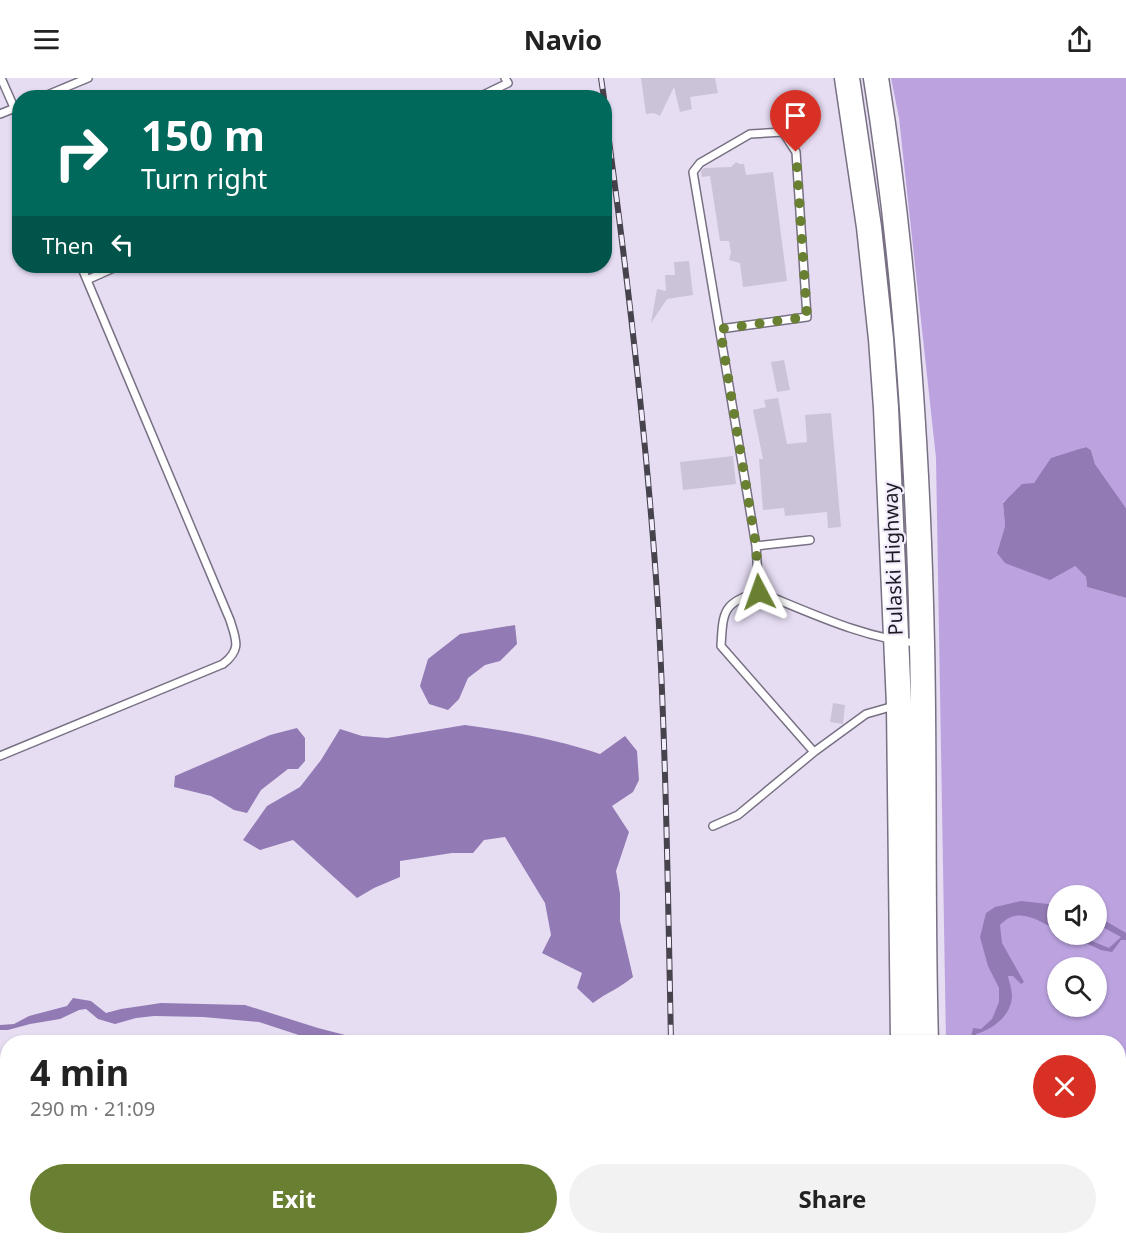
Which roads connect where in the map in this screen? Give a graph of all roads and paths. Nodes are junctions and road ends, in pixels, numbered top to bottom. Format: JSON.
{"nodes":[{"id":1,"x":1,"y":78,"type":"edge"},
{"id":2,"x":88,"y":78,"type":"edge"},
{"id":3,"x":505,"y":78,"type":"edge"},
{"id":4,"x":847,"y":78,"type":"edge"},
{"id":5,"x":876,"y":78,"type":"edge"},
{"id":6,"x":59,"y":90,"type":"edge"},
{"id":7,"x":494,"y":90,"type":"edge"},
{"id":8,"x":12,"y":98,"type":"edge"},
{"id":9,"x":84,"y":273,"type":"edge"},
{"id":10,"x":102,"y":273,"type":"edge"},
{"id":11,"x":87,"y":280,"type":"junction"},
{"id":12,"x":720,"y":329,"type":"junction"},
{"id":13,"x":810,"y":540,"type":"dead end"},
{"id":14,"x":756,"y":546,"type":"junction"},
{"id":15,"x":759,"y":592,"type":"junction"},
{"id":16,"x":897,"y":642,"type":"junction"},
{"id":17,"x":922,"y":644,"type":"junction"},
{"id":18,"x":899,"y":705,"type":"junction"},
{"id":19,"x":814,"y":752,"type":"junction"},
{"id":20,"x":0,"y":756,"type":"edge"},
{"id":21,"x":713,"y":826,"type":"dead end"},
{"id":22,"x":903,"y":1035,"type":"edge"},
{"id":23,"x":926,"y":1035,"type":"edge"}],
"edges":[{"from":1,"to":8,"type":"lane"},
{"from":2,"to":6,"type":"lane"},
{"from":3,"to":7,"type":"lane"},
{"from":4,"to":16,"type":"highway","name":"Pulaski Highway"},
{"from":5,"to":17,"type":"highway","name":"Pulaski Highway"},
{"from":9,"to":11,"type":"lane"},
{"from":10,"to":11,"type":"lane"},
{"from":11,"to":20,"type":"lane"},
{"from":12,"to":12,"type":"lane"},
{"from":12,"to":14,"type":"lane"},
{"from":13,"to":14,"type":"lane"},
{"from":14,"to":15,"type":"lane"},
{"from":15,"to":16,"type":"lane"},
{"from":15,"to":19,"type":"lane"},
{"from":16,"to":17,"type":"lane"},
{"from":16,"to":18,"type":"highway","name":"Pulaski Highway"},
{"from":17,"to":23,"type":"highway","name":"Pulaski Highway"},
{"from":18,"to":19,"type":"lane"},
{"from":18,"to":22,"type":"highway","name":"Pulaski Highway"},
{"from":19,"to":21,"type":"lane"}]}
